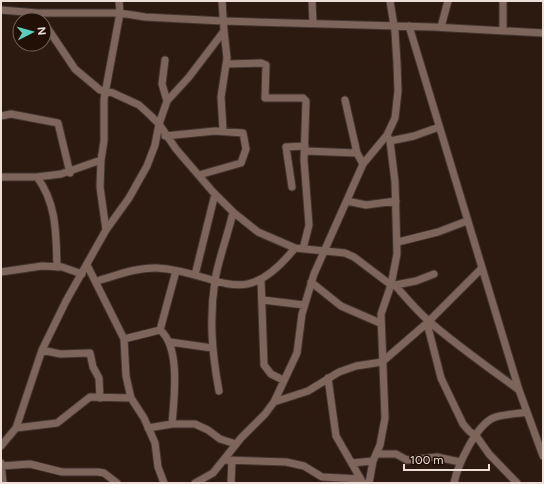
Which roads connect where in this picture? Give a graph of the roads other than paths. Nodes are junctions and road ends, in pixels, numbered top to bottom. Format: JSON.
{"nodes":[{"id":1,"x":119,"y":1,"type":"edge"},
{"id":2,"x":222,"y":1,"type":"edge"},
{"id":3,"x":312,"y":1,"type":"edge"},
{"id":4,"x":390,"y":1,"type":"edge"},
{"id":5,"x":448,"y":1,"type":"edge"},
{"id":6,"x":503,"y":1,"type":"edge"},
{"id":7,"x":1,"y":10,"type":"edge"},
{"id":8,"x":12,"y":12,"type":"edge"},
{"id":9,"x":120,"y":13,"type":"junction"},
{"id":10,"x":52,"y":16,"type":"edge"},
{"id":11,"x":223,"y":21,"type":"junction"},
{"id":12,"x":313,"y":23,"type":"junction"},
{"id":13,"x":409,"y":26,"type":"junction"},
{"id":14,"x":394,"y":27,"type":"junction"},
{"id":15,"x":441,"y":27,"type":"junction"},
{"id":16,"x":224,"y":31,"type":"junction"},
{"id":17,"x":503,"y":31,"type":"junction"},
{"id":18,"x":543,"y":33,"type":"edge"},
{"id":19,"x":52,"y":35,"type":"edge"},
{"id":20,"x":165,"y":60,"type":"dead end"},
{"id":21,"x":226,"y":64,"type":"junction"},
{"id":22,"x":105,"y":91,"type":"junction"},
{"id":23,"x":345,"y":100,"type":"dead end"},
{"id":24,"x":167,"y":101,"type":"junction"},
{"id":25,"x":1,"y":116,"type":"edge"},
{"id":26,"x":159,"y":124,"type":"junction"},
{"id":27,"x":439,"y":127,"type":"junction"},
{"id":28,"x":223,"y":130,"type":"junction"},
{"id":29,"x":165,"y":136,"type":"junction"},
{"id":30,"x":389,"y":138,"type":"junction"},
{"id":31,"x":305,"y":149,"type":"junction"},
{"id":32,"x":357,"y":153,"type":"junction"},
{"id":33,"x":101,"y":160,"type":"junction"},
{"id":34,"x":363,"y":164,"type":"junction"},
{"id":35,"x":70,"y":172,"type":"junction"},
{"id":36,"x":199,"y":175,"type":"junction"},
{"id":37,"x":1,"y":177,"type":"edge"},
{"id":38,"x":38,"y":177,"type":"junction"},
{"id":39,"x":292,"y":188,"type":"dead end"},
{"id":40,"x":215,"y":194,"type":"junction"},
{"id":41,"x":347,"y":201,"type":"junction"},
{"id":42,"x":396,"y":201,"type":"junction"},
{"id":43,"x":232,"y":212,"type":"junction"},
{"id":44,"x":467,"y":221,"type":"junction"},
{"id":45,"x":106,"y":230,"type":"junction"},
{"id":46,"x":398,"y":242,"type":"junction"},
{"id":47,"x":295,"y":248,"type":"junction"},
{"id":48,"x":303,"y":249,"type":"junction"},
{"id":49,"x":325,"y":252,"type":"junction"},
{"id":50,"x":87,"y":265,"type":"junction"},
{"id":51,"x":57,"y":266,"type":"junction"},
{"id":52,"x":482,"y":268,"type":"junction"},
{"id":53,"x":176,"y":271,"type":"junction"},
{"id":54,"x":1,"y":272,"type":"edge"},
{"id":55,"x":82,"y":274,"type":"junction"},
{"id":56,"x":434,"y":274,"type":"dead end"},
{"id":57,"x":195,"y":275,"type":"junction"},
{"id":58,"x":261,"y":280,"type":"junction"},
{"id":59,"x":97,"y":281,"type":"junction"},
{"id":60,"x":215,"y":281,"type":"junction"},
{"id":61,"x":311,"y":282,"type":"junction"},
{"id":62,"x":393,"y":285,"type":"junction"},
{"id":63,"x":263,"y":300,"type":"junction"},
{"id":64,"x":304,"y":306,"type":"junction"},
{"id":65,"x":428,"y":322,"type":"junction"},
{"id":66,"x":380,"y":323,"type":"junction"},
{"id":67,"x":160,"y":330,"type":"junction"},
{"id":68,"x":124,"y":340,"type":"junction"},
{"id":69,"x":170,"y":342,"type":"junction"},
{"id":70,"x":212,"y":348,"type":"junction"},
{"id":71,"x":42,"y":350,"type":"junction"},
{"id":72,"x":382,"y":362,"type":"junction"},
{"id":73,"x":328,"y":378,"type":"junction"},
{"id":74,"x":283,"y":380,"type":"junction"},
{"id":75,"x":519,"y":390,"type":"junction"},
{"id":76,"x":219,"y":391,"type":"dead end"},
{"id":77,"x":100,"y":398,"type":"junction"},
{"id":78,"x":131,"y":398,"type":"junction"},
{"id":79,"x":274,"y":402,"type":"junction"},
{"id":80,"x":527,"y":412,"type":"junction"},
{"id":81,"x":172,"y":424,"type":"junction"},
{"id":82,"x":16,"y":428,"type":"junction"},
{"id":83,"x":148,"y":428,"type":"junction"},
{"id":84,"x":474,"y":435,"type":"junction"},
{"id":85,"x":236,"y":444,"type":"junction"},
{"id":86,"x":1,"y":446,"type":"edge"},
{"id":87,"x":543,"y":456,"type":"edge"},
{"id":88,"x":374,"y":458,"type":"junction"},
{"id":89,"x":228,"y":461,"type":"junction"},
{"id":90,"x":460,"y":462,"type":"junction"},
{"id":91,"x":352,"y":463,"type":"junction"},
{"id":92,"x":1,"y":464,"type":"edge"},
{"id":93,"x":362,"y":481,"type":"edge"},
{"id":94,"x":3,"y":483,"type":"edge"},
{"id":95,"x":117,"y":483,"type":"edge"},
{"id":96,"x":164,"y":483,"type":"edge"},
{"id":97,"x":195,"y":483,"type":"edge"},
{"id":98,"x":231,"y":483,"type":"edge"},
{"id":99,"x":369,"y":483,"type":"edge"},
{"id":100,"x":454,"y":483,"type":"edge"},
{"id":101,"x":517,"y":483,"type":"edge"}],
"edges":[{"from":1,"to":9,"type":"street"},
{"from":2,"to":11,"type":"street"},
{"from":3,"to":12,"type":"street"},
{"from":4,"to":14,"type":"street"},
{"from":5,"to":15,"type":"street"},
{"from":6,"to":17,"type":"street"},
{"from":7,"to":8,"type":"street"},
{"from":9,"to":10,"type":"street"},
{"from":9,"to":11,"type":"street"},
{"from":9,"to":22,"type":"street"},
{"from":11,"to":12,"type":"street"},
{"from":11,"to":16,"type":"street"},
{"from":12,"to":14,"type":"street"},
{"from":13,"to":14,"type":"street"},
{"from":13,"to":15,"type":"street"},
{"from":13,"to":27,"type":"street"},
{"from":14,"to":30,"type":"street"},
{"from":15,"to":17,"type":"street"},
{"from":16,"to":21,"type":"street"},
{"from":16,"to":24,"type":"street"},
{"from":17,"to":18,"type":"street"},
{"from":19,"to":22,"type":"street"},
{"from":20,"to":24,"type":"street"},
{"from":21,"to":28,"type":"street"},
{"from":21,"to":31,"type":"street"},
{"from":22,"to":26,"type":"street"},
{"from":22,"to":33,"type":"street"},
{"from":23,"to":32,"type":"street"},
{"from":24,"to":26,"type":"street"},
{"from":25,"to":35,"type":"street"},
{"from":26,"to":29,"type":"street"},
{"from":26,"to":45,"type":"street"},
{"from":27,"to":30,"type":"street"},
{"from":27,"to":44,"type":"street"},
{"from":28,"to":29,"type":"street"},
{"from":28,"to":36,"type":"street"},
{"from":29,"to":36,"type":"street"},
{"from":30,"to":34,"type":"street"},
{"from":30,"to":42,"type":"street"},
{"from":31,"to":32,"type":"street"},
{"from":31,"to":39,"type":"street"},
{"from":31,"to":48,"type":"street"},
{"from":32,"to":34,"type":"street"},
{"from":33,"to":35,"type":"street"},
{"from":33,"to":45,"type":"street"},
{"from":34,"to":41,"type":"street"},
{"from":35,"to":38,"type":"street"},
{"from":36,"to":40,"type":"street"},
{"from":37,"to":38,"type":"street"},
{"from":38,"to":51,"type":"street"},
{"from":40,"to":43,"type":"street"},
{"from":40,"to":57,"type":"street"},
{"from":41,"to":42,"type":"street"},
{"from":41,"to":49,"type":"street"},
{"from":42,"to":46,"type":"street"},
{"from":43,"to":47,"type":"street"},
{"from":43,"to":60,"type":"street"},
{"from":44,"to":46,"type":"street"},
{"from":44,"to":52,"type":"street"},
{"from":45,"to":50,"type":"street"},
{"from":46,"to":62,"type":"street"},
{"from":47,"to":48,"type":"street"},
{"from":47,"to":58,"type":"street"},
{"from":48,"to":49,"type":"street"},
{"from":49,"to":61,"type":"street"},
{"from":49,"to":62,"type":"street"},
{"from":50,"to":55,"type":"street"},
{"from":50,"to":59,"type":"street"},
{"from":51,"to":54,"type":"street"},
{"from":51,"to":55,"type":"street"},
{"from":52,"to":65,"type":"street"},
{"from":52,"to":75,"type":"street"},
{"from":53,"to":57,"type":"street"},
{"from":53,"to":59,"type":"street"},
{"from":53,"to":67,"type":"street"},
{"from":55,"to":71,"type":"street"},
{"from":56,"to":62,"type":"street"},
{"from":57,"to":60,"type":"street"},
{"from":58,"to":60,"type":"street"},
{"from":58,"to":63,"type":"street"},
{"from":59,"to":68,"type":"street"},
{"from":60,"to":70,"type":"street"},
{"from":61,"to":64,"type":"street"},
{"from":61,"to":66,"type":"street"},
{"from":62,"to":65,"type":"street"},
{"from":62,"to":66,"type":"street"},
{"from":63,"to":64,"type":"street"},
{"from":63,"to":74,"type":"street"},
{"from":64,"to":74,"type":"street"},
{"from":65,"to":72,"type":"street"},
{"from":65,"to":75,"type":"street"},
{"from":65,"to":84,"type":"street"},
{"from":66,"to":72,"type":"street"},
{"from":67,"to":68,"type":"street"},
{"from":67,"to":69,"type":"street"},
{"from":68,"to":78,"type":"street"},
{"from":69,"to":70,"type":"street"},
{"from":69,"to":81,"type":"street"},
{"from":70,"to":76,"type":"street"},
{"from":71,"to":77,"type":"street"},
{"from":71,"to":82,"type":"street"},
{"from":72,"to":73,"type":"street"},
{"from":72,"to":88,"type":"street"},
{"from":73,"to":79,"type":"street"},
{"from":73,"to":91,"type":"street"},
{"from":74,"to":79,"type":"street"},
{"from":75,"to":80,"type":"street"},
{"from":77,"to":78,"type":"street"},
{"from":77,"to":82,"type":"street"},
{"from":78,"to":83,"type":"street"},
{"from":79,"to":85,"type":"street"},
{"from":80,"to":84,"type":"street"},
{"from":80,"to":87,"type":"street"},
{"from":81,"to":83,"type":"street"},
{"from":81,"to":85,"type":"street"},
{"from":82,"to":86,"type":"street"},
{"from":83,"to":96,"type":"street"},
{"from":84,"to":90,"type":"street"},
{"from":84,"to":101,"type":"street"},
{"from":85,"to":89,"type":"street"},
{"from":88,"to":90,"type":"street"},
{"from":88,"to":91,"type":"street"},
{"from":88,"to":99,"type":"street"},
{"from":89,"to":93,"type":"street"},
{"from":89,"to":97,"type":"street"},
{"from":89,"to":98,"type":"street"},
{"from":90,"to":100,"type":"street"},
{"from":91,"to":93,"type":"street"},
{"from":92,"to":94,"type":"street"},
{"from":92,"to":95,"type":"street"}]}
